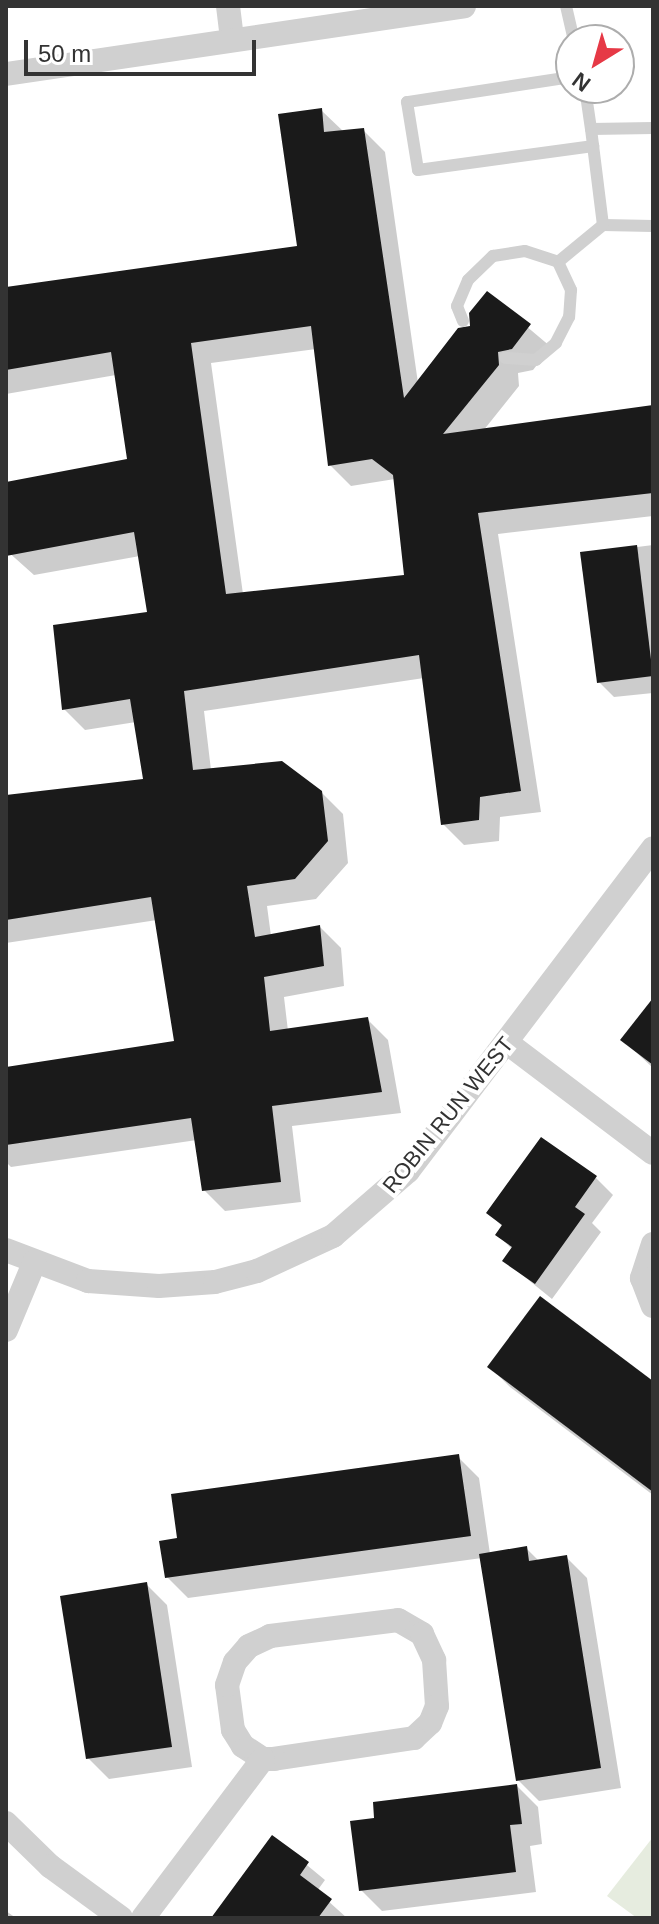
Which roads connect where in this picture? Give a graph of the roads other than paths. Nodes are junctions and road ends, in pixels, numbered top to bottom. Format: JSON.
{"nodes":[{"id":1,"x":228,"y":6,"type":"edge"},
{"id":2,"x":464,"y":6,"type":"edge"},
{"id":3,"x":232,"y":40,"type":"junction"},
{"id":4,"x":6,"y":74,"type":"edge"},
{"id":5,"x":555,"y":79,"type":"edge"},
{"id":6,"x":587,"y":104,"type":"edge"},
{"id":7,"x":653,"y":128,"type":"edge"},
{"id":8,"x":591,"y":129,"type":"junction"},
{"id":9,"x":593,"y":146,"type":"junction"},
{"id":10,"x":603,"y":225,"type":"junction"},
{"id":11,"x":653,"y":226,"type":"edge"},
{"id":12,"x":558,"y":262,"type":"junction"},
{"id":13,"x":463,"y":321,"type":"dead end"},
{"id":14,"x":505,"y":358,"type":"dead end"},
{"id":15,"x":653,"y":848,"type":"edge"},
{"id":16,"x":506,"y":1042,"type":"junction"},
{"id":17,"x":653,"y":1153,"type":"edge"},
{"id":18,"x":653,"y":1244,"type":"edge"},
{"id":19,"x":6,"y":1250,"type":"edge"},
{"id":20,"x":34,"y":1263,"type":"junction"},
{"id":21,"x":653,"y":1306,"type":"edge"},
{"id":22,"x":6,"y":1330,"type":"edge"},
{"id":23,"x":263,"y":1759,"type":"junction"},
{"id":24,"x":6,"y":1823,"type":"edge"},
{"id":25,"x":121,"y":1918,"type":"edge"},
{"id":26,"x":143,"y":1918,"type":"edge"}],
"edges":[{"from":1,"to":3,"type":"street"},
{"from":2,"to":3,"type":"street"},
{"from":3,"to":4,"type":"street"},
{"from":5,"to":9,"type":"lane"},
{"from":6,"to":8,"type":"lane"},
{"from":7,"to":8,"type":"lane"},
{"from":8,"to":9,"type":"lane"},
{"from":9,"to":10,"type":"lane"},
{"from":10,"to":11,"type":"lane"},
{"from":10,"to":12,"type":"lane"},
{"from":12,"to":13,"type":"lane"},
{"from":12,"to":14,"type":"lane"},
{"from":15,"to":16,"type":"street","name":"ROBIN RUN WEST"},
{"from":16,"to":17,"type":"street"},
{"from":16,"to":20,"type":"street","name":"ROBIN RUN WEST"},
{"from":18,"to":21,"type":"street"},
{"from":19,"to":20,"type":"street","name":"ROBIN RUN WEST"},
{"from":20,"to":22,"type":"street"},
{"from":23,"to":23,"type":"street"},
{"from":23,"to":26,"type":"street"},
{"from":24,"to":25,"type":"street"}]}
